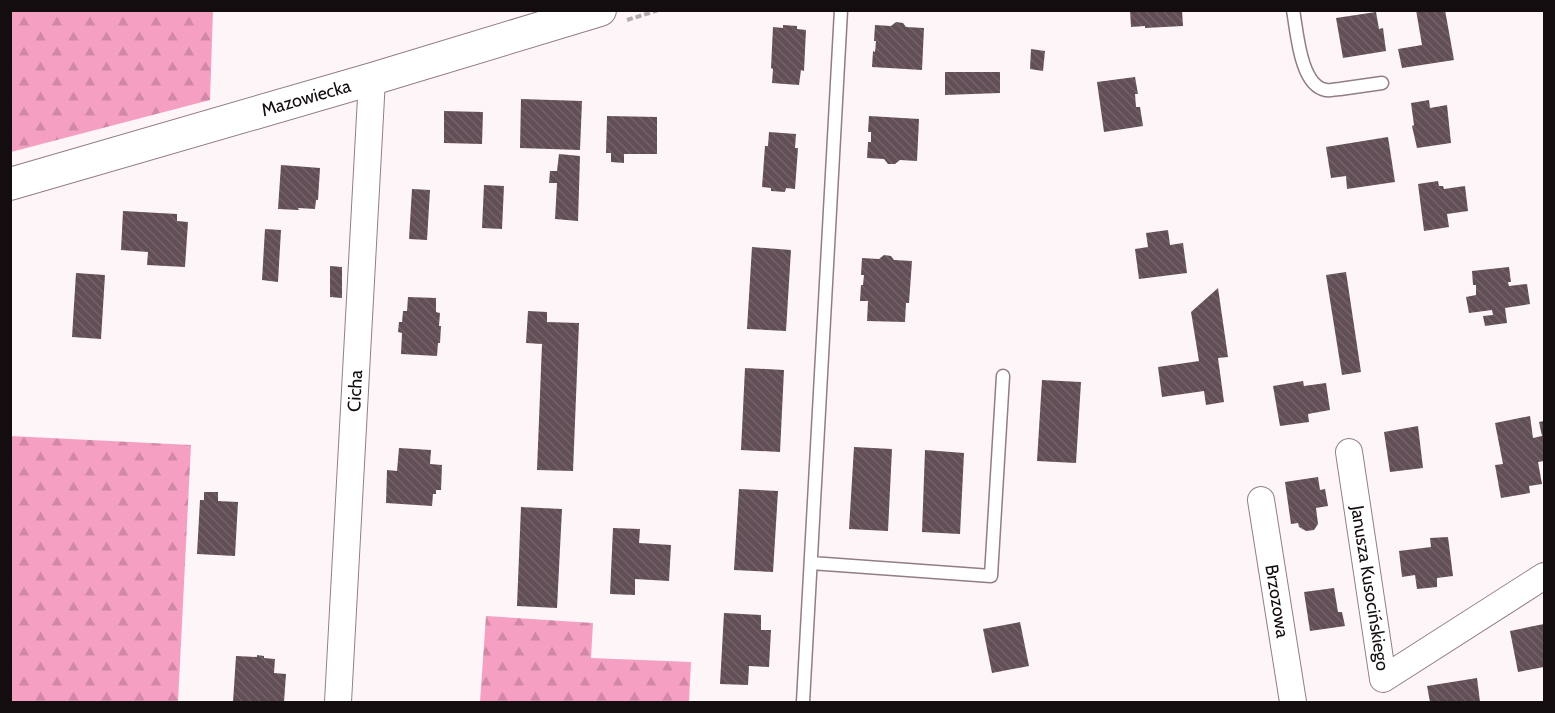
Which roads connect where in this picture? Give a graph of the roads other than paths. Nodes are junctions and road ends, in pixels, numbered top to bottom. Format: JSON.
{"nodes":[{"id":1,"x":600,"y":10,"type":"edge"},
{"id":2,"x":841,"y":10,"type":"edge"},
{"id":3,"x":1293,"y":10,"type":"edge"},
{"id":4,"x":372,"y":79,"type":"junction"},
{"id":5,"x":1382,"y":83,"type":"dead end"},
{"id":6,"x":10,"y":184,"type":"edge"},
{"id":7,"x":1004,"y":376,"type":"dead end"},
{"id":8,"x":1349,"y":452,"type":"dead end"},
{"id":9,"x":1262,"y":500,"type":"dead end"},
{"id":10,"x":811,"y":563,"type":"junction"},
{"id":11,"x":1545,"y":576,"type":"edge"},
{"id":12,"x":338,"y":702,"type":"edge"},
{"id":13,"x":803,"y":702,"type":"edge"},
{"id":14,"x":1293,"y":702,"type":"edge"}],
"edges":[{"from":1,"to":4,"type":"street","name":"Mazowiecka"},
{"from":2,"to":10,"type":"lane"},
{"from":3,"to":5,"type":"lane"},
{"from":4,"to":6,"type":"street","name":"Mazowiecka"},
{"from":4,"to":12,"type":"street","name":"Cicha"},
{"from":7,"to":10,"type":"lane"},
{"from":8,"to":11,"type":"street","name":"Janusza Kusocińskiego"},
{"from":9,"to":14,"type":"street","name":"Brzozowa"},
{"from":10,"to":13,"type":"lane"}]}
